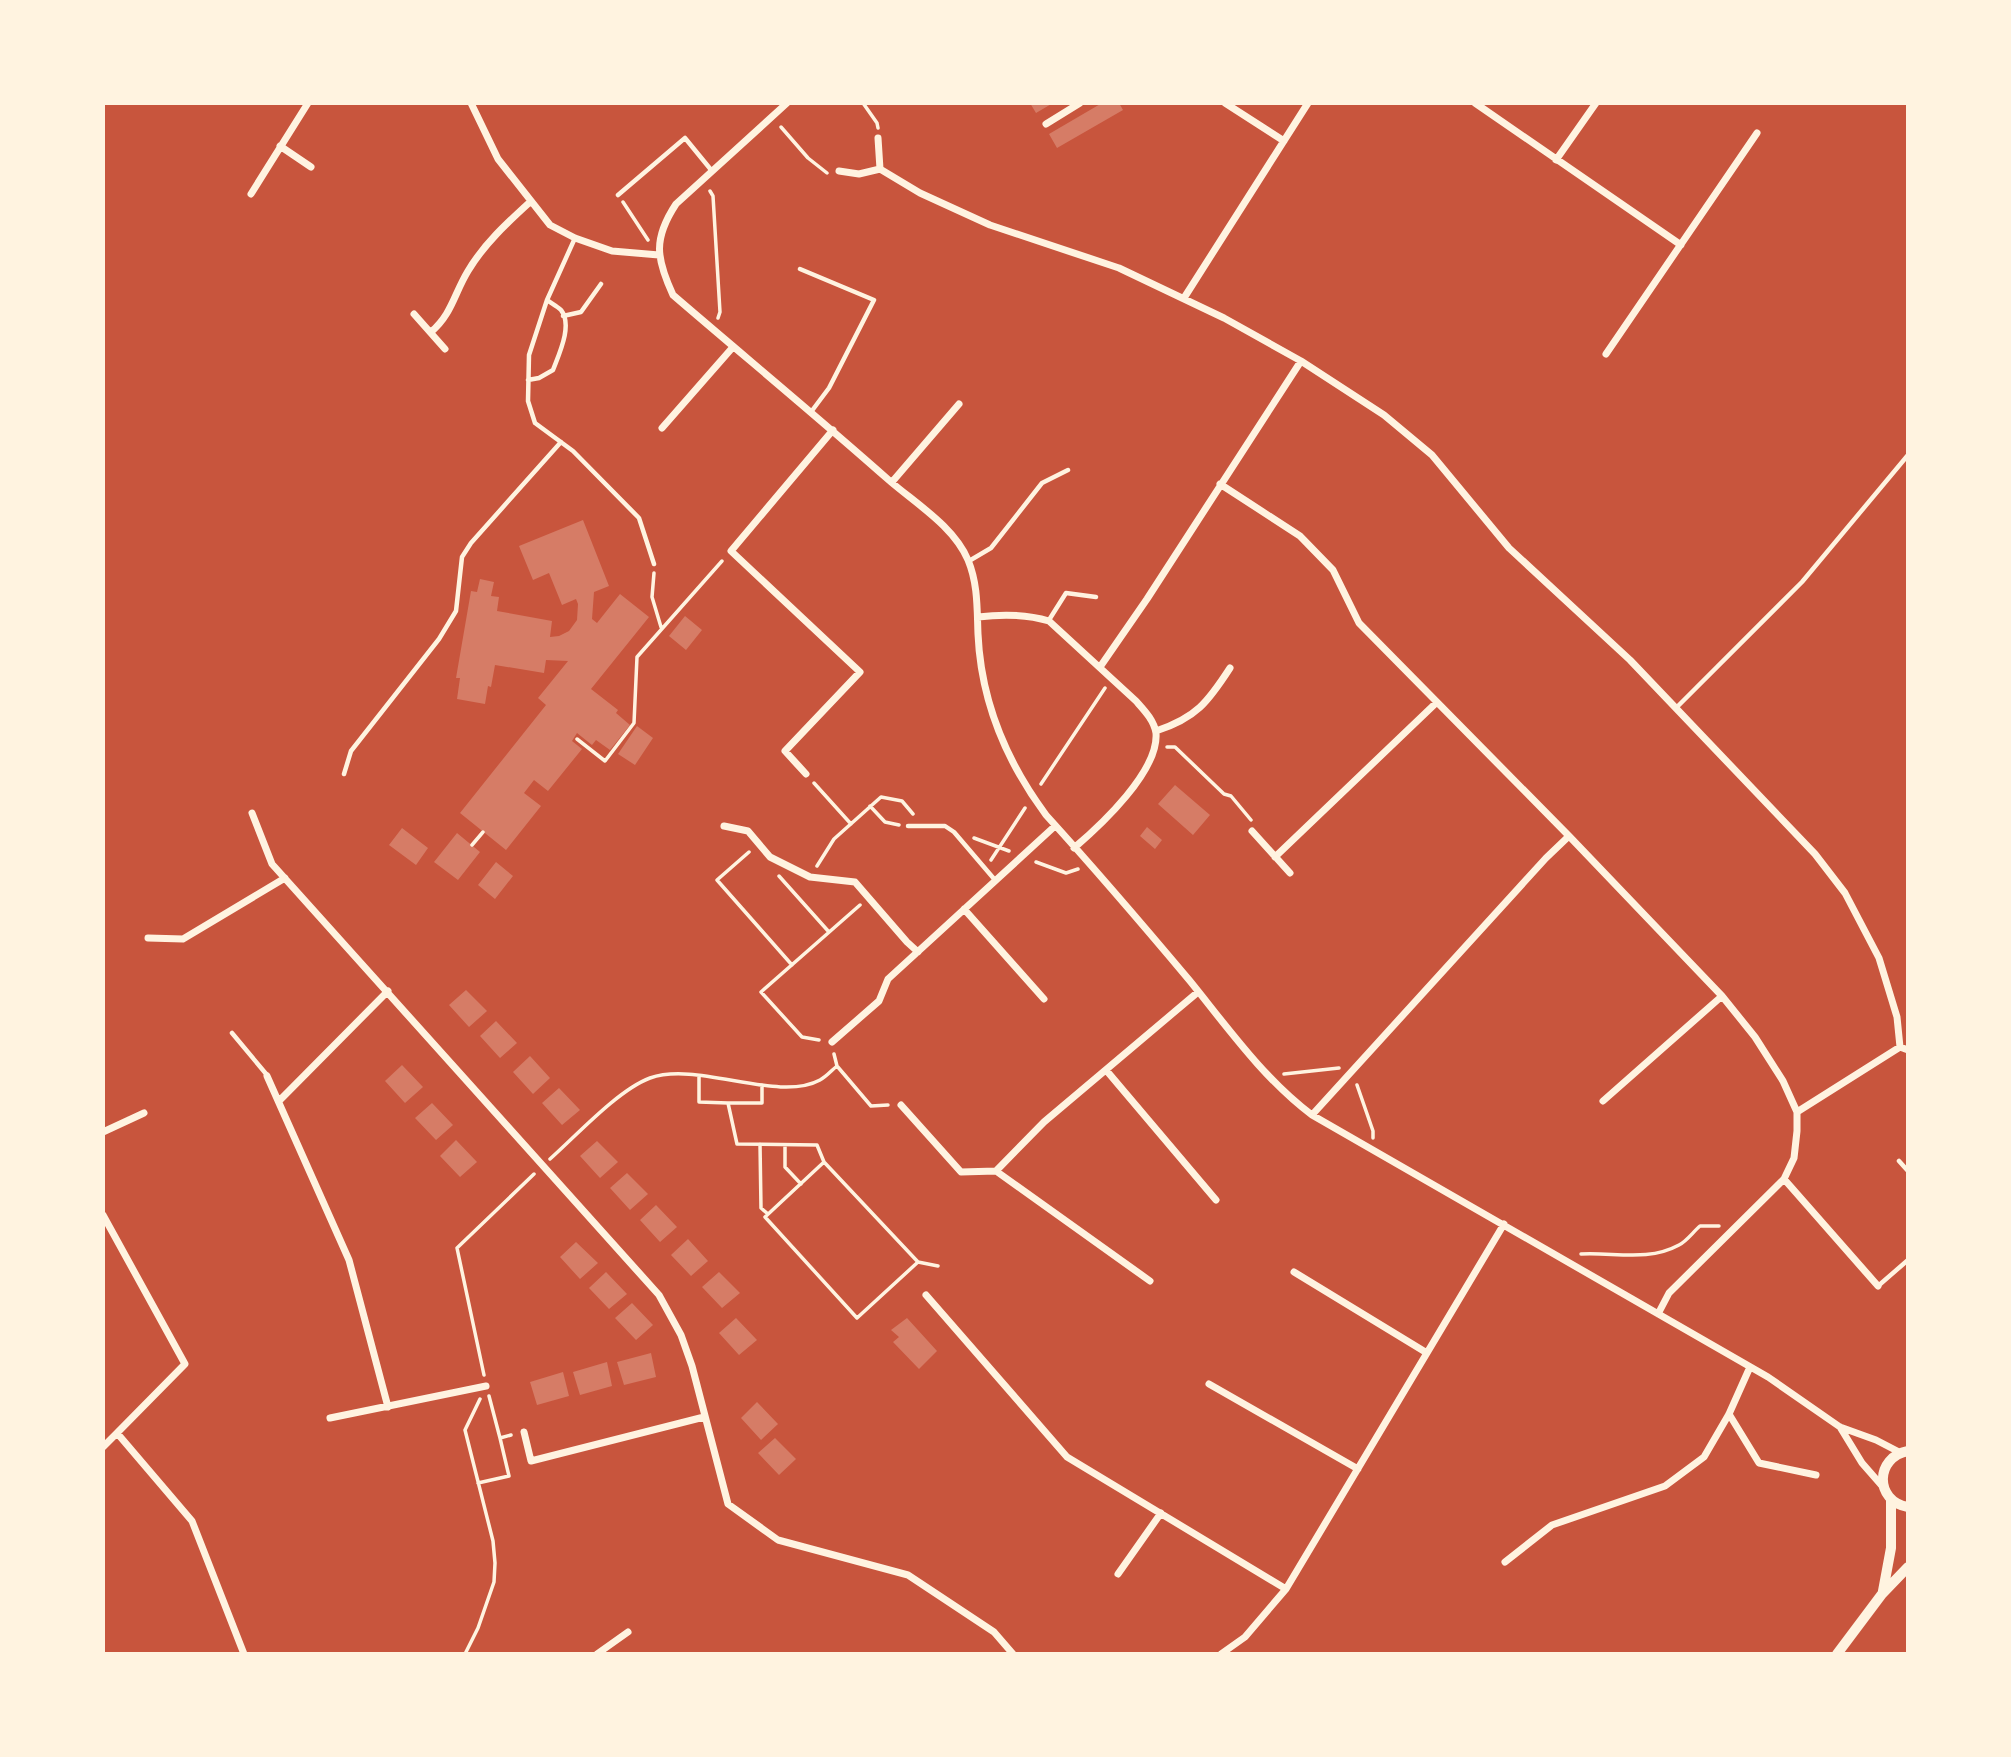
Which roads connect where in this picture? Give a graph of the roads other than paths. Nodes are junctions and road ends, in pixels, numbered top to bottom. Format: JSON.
{"nodes":[{"id":1,"x":308,"y":103,"type":"edge"},
{"id":2,"x":471,"y":103,"type":"edge"},
{"id":3,"x":787,"y":103,"type":"edge"},
{"id":4,"x":1080,"y":103,"type":"edge"},
{"id":5,"x":1225,"y":103,"type":"edge"},
{"id":6,"x":1308,"y":103,"type":"edge"},
{"id":7,"x":1475,"y":103,"type":"edge"},
{"id":8,"x":1595,"y":103,"type":"edge"},
{"id":9,"x":1046,"y":124,"type":"dead end"},
{"id":10,"x":1757,"y":133,"type":"dead end"},
{"id":11,"x":878,"y":138,"type":"road end"},
{"id":12,"x":1284,"y":141,"type":"junction"},
{"id":13,"x":280,"y":146,"type":"junction"},
{"id":14,"x":1556,"y":160,"type":"junction"},
{"id":15,"x":311,"y":167,"type":"dead end"},
{"id":16,"x":880,"y":169,"type":"junction"},
{"id":17,"x":712,"y":171,"type":"junction"},
{"id":18,"x":839,"y":171,"type":"road end"},
{"id":19,"x":251,"y":194,"type":"dead end"},
{"id":20,"x":618,"y":195,"type":"road end"},
{"id":21,"x":530,"y":202,"type":"junction"},
{"id":22,"x":575,"y":238,"type":"junction"},
{"id":23,"x":1681,"y":245,"type":"junction"},
{"id":24,"x":659,"y":255,"type":"junction"},
{"id":25,"x":800,"y":269,"type":"dead end"},
{"id":26,"x":601,"y":284,"type":"dead end"},
{"id":27,"x":1184,"y":298,"type":"junction"},
{"id":28,"x":547,"y":300,"type":"junction"},
{"id":29,"x":414,"y":314,"type":"dead end"},
{"id":30,"x":563,"y":316,"type":"junction"},
{"id":31,"x":431,"y":332,"type":"junction"},
{"id":32,"x":733,"y":347,"type":"junction"},
{"id":33,"x":445,"y":349,"type":"dead end"},
{"id":34,"x":1606,"y":354,"type":"dead end"},
{"id":35,"x":1301,"y":361,"type":"junction"},
{"id":36,"x":527,"y":380,"type":"junction"},
{"id":37,"x":959,"y":404,"type":"dead end"},
{"id":38,"x":811,"y":412,"type":"junction"},
{"id":39,"x":662,"y":428,"type":"dead end"},
{"id":40,"x":833,"y":430,"type":"junction"},
{"id":41,"x":561,"y":442,"type":"junction"},
{"id":42,"x":1908,"y":455,"type":"edge"},
{"id":43,"x":1068,"y":470,"type":"dead end"},
{"id":44,"x":892,"y":482,"type":"junction"},
{"id":45,"x":1220,"y":484,"type":"junction"},
{"id":46,"x":969,"y":562,"type":"junction"},
{"id":47,"x":654,"y":564,"type":"road end"},
{"id":48,"x":1096,"y":597,"type":"dead end"},
{"id":49,"x":978,"y":617,"type":"junction"},
{"id":50,"x":1049,"y":621,"type":"junction"},
{"id":51,"x":1100,"y":667,"type":"junction"},
{"id":52,"x":1230,"y":668,"type":"dead end"},
{"id":53,"x":1436,"y":703,"type":"junction"},
{"id":54,"x":1676,"y":708,"type":"junction"},
{"id":55,"x":1156,"y":732,"type":"junction"},
{"id":56,"x":344,"y":774,"type":"dead end"},
{"id":57,"x":806,"y":774,"type":"road end"},
{"id":58,"x":252,"y":813,"type":"dead end"},
{"id":59,"x":724,"y":825,"type":"dead end"},
{"id":60,"x":1055,"y":825,"type":"junction"},
{"id":61,"x":908,"y":826,"type":"road end"},
{"id":62,"x":1252,"y":831,"type":"road end"},
{"id":63,"x":1569,"y":836,"type":"junction"},
{"id":64,"x":1074,"y":848,"type":"junction"},
{"id":65,"x":1275,"y":857,"type":"junction"},
{"id":66,"x":1290,"y":873,"type":"dead end"},
{"id":67,"x":285,"y":878,"type":"junction"},
{"id":68,"x":995,"y":881,"type":"junction"},
{"id":69,"x":964,"y":909,"type":"junction"},
{"id":70,"x":148,"y":937,"type":"dead end"},
{"id":71,"x":918,"y":952,"type":"junction"},
{"id":72,"x":388,"y":991,"type":"junction"},
{"id":73,"x":1198,"y":992,"type":"junction"},
{"id":74,"x":1722,"y":996,"type":"junction"},
{"id":75,"x":1044,"y":999,"type":"dead end"},
{"id":76,"x":232,"y":1032,"type":"dead end"},
{"id":77,"x":832,"y":1042,"type":"road end"},
{"id":78,"x":1904,"y":1048,"type":"edge"},
{"id":79,"x":1106,"y":1070,"type":"junction"},
{"id":80,"x":267,"y":1076,"type":"joint"},
{"id":81,"x":279,"y":1101,"type":"junction"},
{"id":82,"x":1603,"y":1101,"type":"dead end"},
{"id":83,"x":901,"y":1105,"type":"road end"},
{"id":84,"x":1797,"y":1112,"type":"junction"},
{"id":85,"x":144,"y":1113,"type":"dead end"},
{"id":86,"x":1312,"y":1115,"type":"junction"},
{"id":87,"x":103,"y":1132,"type":"edge"},
{"id":88,"x":1899,"y":1161,"type":"dead end"},
{"id":89,"x":996,"y":1171,"type":"junction"},
{"id":90,"x":1908,"y":1171,"type":"edge"},
{"id":91,"x":1784,"y":1179,"type":"junction"},
{"id":92,"x":1216,"y":1200,"type":"dead end"},
{"id":93,"x":103,"y":1215,"type":"edge"},
{"id":94,"x":1504,"y":1224,"type":"junction"},
{"id":95,"x":1908,"y":1260,"type":"edge"},
{"id":96,"x":1294,"y":1272,"type":"dead end"},
{"id":97,"x":1150,"y":1281,"type":"dead end"},
{"id":98,"x":1878,"y":1286,"type":"joint"},
{"id":99,"x":926,"y":1295,"type":"dead end"},
{"id":100,"x":1658,"y":1314,"type":"junction"},
{"id":101,"x":1427,"y":1353,"type":"junction"},
{"id":102,"x":1751,"y":1367,"type":"junction"},
{"id":103,"x":1209,"y":1384,"type":"dead end"},
{"id":104,"x":486,"y":1386,"type":"road end"},
{"id":105,"x":388,"y":1407,"type":"junction"},
{"id":106,"x":1729,"y":1414,"type":"junction"},
{"id":107,"x":705,"y":1417,"type":"junction"},
{"id":108,"x":330,"y":1418,"type":"dead end"},
{"id":109,"x":1840,"y":1427,"type":"junction"},
{"id":110,"x":524,"y":1432,"type":"road end"},
{"id":111,"x":117,"y":1433,"type":"junction"},
{"id":112,"x":103,"y":1447,"type":"edge"},
{"id":113,"x":1904,"y":1452,"type":"edge"},
{"id":114,"x":1357,"y":1469,"type":"junction"},
{"id":115,"x":1815,"y":1475,"type":"dead end"},
{"id":116,"x":1883,"y":1487,"type":"junction"},
{"id":117,"x":1891,"y":1500,"type":"junction"},
{"id":118,"x":1908,"y":1507,"type":"edge"},
{"id":119,"x":1161,"y":1513,"type":"junction"},
{"id":120,"x":1505,"y":1562,"type":"dead end"},
{"id":121,"x":1908,"y":1567,"type":"edge"},
{"id":122,"x":1118,"y":1574,"type":"dead end"},
{"id":123,"x":1286,"y":1589,"type":"junction"},
{"id":124,"x":1882,"y":1594,"type":"junction"},
{"id":125,"x":628,"y":1632,"type":"dead end"},
{"id":126,"x":244,"y":1654,"type":"edge"},
{"id":127,"x":597,"y":1654,"type":"edge"},
{"id":128,"x":1013,"y":1654,"type":"edge"},
{"id":129,"x":1221,"y":1654,"type":"edge"},
{"id":130,"x":1837,"y":1654,"type":"edge"}],
"edges":[{"from":1,"to":13,"type":"street"},
{"from":2,"to":21,"type":"street"},
{"from":3,"to":17,"type":"street"},
{"from":4,"to":9,"type":"street"},
{"from":5,"to":12,"type":"street"},
{"from":6,"to":12,"type":"street"},
{"from":7,"to":14,"type":"street"},
{"from":8,"to":14,"type":"street"},
{"from":10,"to":23,"type":"street"},
{"from":11,"to":16,"type":"street"},
{"from":12,"to":27,"type":"street"},
{"from":13,"to":15,"type":"street"},
{"from":13,"to":19,"type":"street"},
{"from":14,"to":23,"type":"street"},
{"from":16,"to":18,"type":"street"},
{"from":16,"to":27,"type":"street"},
{"from":17,"to":20,"type":"lane"},
{"from":17,"to":24,"type":"street"},
{"from":21,"to":22,"type":"street"},
{"from":21,"to":31,"type":"street"},
{"from":22,"to":24,"type":"street"},
{"from":22,"to":28,"type":"lane"},
{"from":23,"to":34,"type":"street"},
{"from":24,"to":32,"type":"street"},
{"from":25,"to":38,"type":"lane"},
{"from":26,"to":30,"type":"lane"},
{"from":27,"to":35,"type":"street"},
{"from":28,"to":30,"type":"lane"},
{"from":28,"to":36,"type":"lane"},
{"from":29,"to":31,"type":"street"},
{"from":30,"to":36,"type":"lane"},
{"from":31,"to":33,"type":"street"},
{"from":32,"to":38,"type":"street"},
{"from":32,"to":39,"type":"street"},
{"from":35,"to":45,"type":"street"},
{"from":35,"to":54,"type":"street"},
{"from":36,"to":41,"type":"lane"},
{"from":37,"to":44,"type":"street"},
{"from":38,"to":40,"type":"street"},
{"from":40,"to":44,"type":"street"},
{"from":40,"to":57,"type":"street"},
{"from":41,"to":47,"type":"lane"},
{"from":41,"to":56,"type":"lane"},
{"from":42,"to":54,"type":"lane"},
{"from":43,"to":46,"type":"lane"},
{"from":44,"to":46,"type":"street"},
{"from":45,"to":51,"type":"street"},
{"from":45,"to":53,"type":"street"},
{"from":46,"to":49,"type":"street"},
{"from":48,"to":50,"type":"lane"},
{"from":49,"to":50,"type":"street"},
{"from":49,"to":60,"type":"street"},
{"from":50,"to":51,"type":"street"},
{"from":51,"to":55,"type":"street"},
{"from":52,"to":55,"type":"street"},
{"from":53,"to":63,"type":"street"},
{"from":53,"to":65,"type":"street"},
{"from":54,"to":78,"type":"street"},
{"from":55,"to":64,"type":"street"},
{"from":58,"to":67,"type":"street"},
{"from":59,"to":71,"type":"street"},
{"from":60,"to":64,"type":"street"},
{"from":60,"to":68,"type":"street"},
{"from":61,"to":68,"type":"lane"},
{"from":62,"to":65,"type":"street"},
{"from":63,"to":74,"type":"street"},
{"from":63,"to":86,"type":"street"},
{"from":64,"to":73,"type":"street"},
{"from":65,"to":66,"type":"street"},
{"from":67,"to":70,"type":"street"},
{"from":67,"to":72,"type":"street"},
{"from":68,"to":69,"type":"street"},
{"from":69,"to":71,"type":"street"},
{"from":69,"to":75,"type":"street"},
{"from":71,"to":77,"type":"street"},
{"from":72,"to":81,"type":"street"},
{"from":72,"to":107,"type":"street"},
{"from":73,"to":79,"type":"street"},
{"from":73,"to":86,"type":"street"},
{"from":74,"to":82,"type":"street"},
{"from":74,"to":84,"type":"street"},
{"from":76,"to":80,"type":"lane"},
{"from":78,"to":84,"type":"street"},
{"from":79,"to":89,"type":"street"},
{"from":79,"to":92,"type":"street"},
{"from":80,"to":81,"type":"street"},
{"from":81,"to":105,"type":"street"},
{"from":83,"to":89,"type":"street"},
{"from":84,"to":91,"type":"street"},
{"from":85,"to":87,"type":"street"},
{"from":86,"to":94,"type":"street"},
{"from":88,"to":90,"type":"lane"},
{"from":89,"to":97,"type":"street"},
{"from":91,"to":98,"type":"street"},
{"from":91,"to":100,"type":"street"},
{"from":93,"to":111,"type":"street"},
{"from":94,"to":100,"type":"street"},
{"from":94,"to":101,"type":"street"},
{"from":95,"to":98,"type":"lane"},
{"from":96,"to":101,"type":"street"},
{"from":99,"to":119,"type":"street"},
{"from":100,"to":102,"type":"street"},
{"from":101,"to":114,"type":"street"},
{"from":102,"to":106,"type":"street"},
{"from":102,"to":109,"type":"street"},
{"from":103,"to":114,"type":"street"},
{"from":104,"to":105,"type":"street"},
{"from":105,"to":108,"type":"street"},
{"from":106,"to":115,"type":"street"},
{"from":106,"to":120,"type":"street"},
{"from":107,"to":110,"type":"street"},
{"from":107,"to":128,"type":"street"},
{"from":109,"to":113,"type":"street"},
{"from":109,"to":116,"type":"street"},
{"from":111,"to":112,"type":"street"},
{"from":111,"to":126,"type":"street"},
{"from":113,"to":116,"type":"street"},
{"from":114,"to":123,"type":"street"},
{"from":116,"to":117,"type":"street"},
{"from":117,"to":118,"type":"street"},
{"from":117,"to":124,"type":"street"},
{"from":119,"to":122,"type":"street"},
{"from":119,"to":123,"type":"street"},
{"from":121,"to":124,"type":"street"},
{"from":123,"to":129,"type":"street"},
{"from":124,"to":130,"type":"street"},
{"from":125,"to":127,"type":"street"}]}
